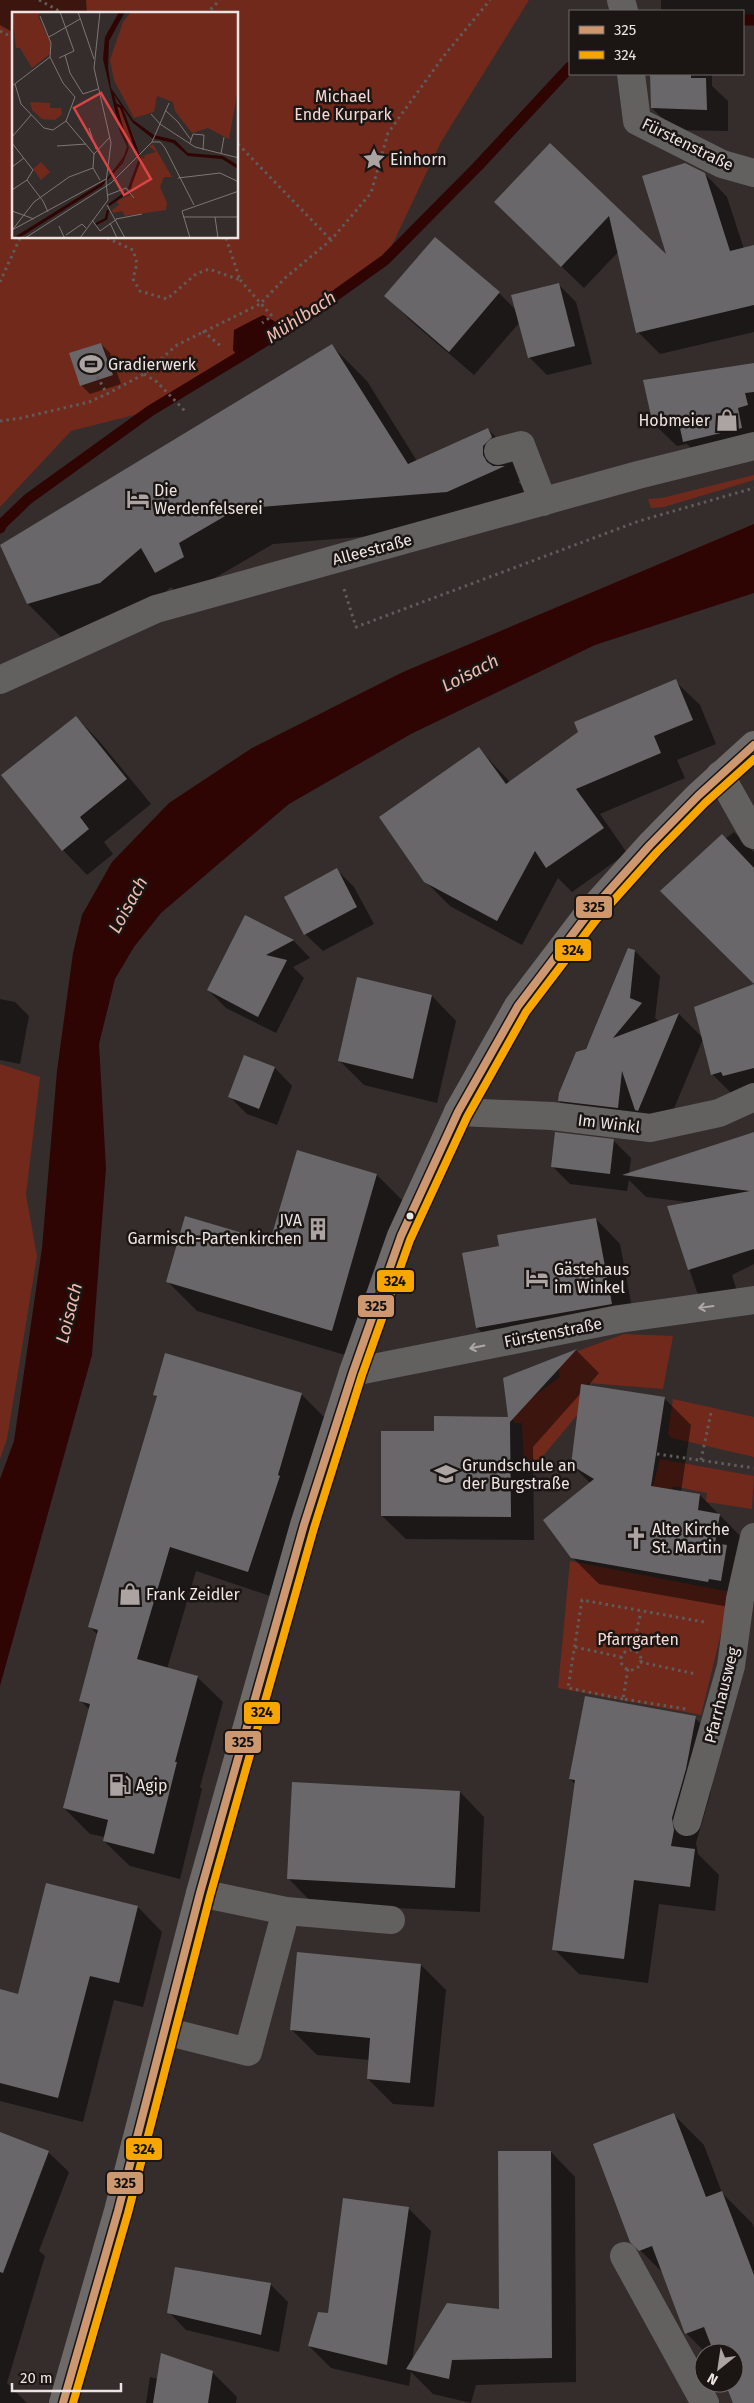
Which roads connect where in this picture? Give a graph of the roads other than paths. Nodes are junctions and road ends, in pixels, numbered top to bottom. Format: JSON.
{"nodes":[{"id":1,"x":631,"y":75,"type":"edge"},
{"id":2,"x":754,"y":173,"type":"edge"},
{"id":3,"x":754,"y":446,"type":"edge"},
{"id":4,"x":498,"y":452,"type":"dead end"},
{"id":5,"x":544,"y":502,"type":"junction"},
{"id":6,"x":1,"y":682,"type":"edge"},
{"id":7,"x":754,"y":745,"type":"edge"},
{"id":8,"x":720,"y":775,"type":"junction"},
{"id":9,"x":754,"y":836,"type":"edge"},
{"id":10,"x":754,"y":1097,"type":"edge"},
{"id":11,"x":458,"y":1112,"type":"junction"},
{"id":12,"x":754,"y":1300,"type":"edge"},
{"id":13,"x":353,"y":1372,"type":"junction"},
{"id":14,"x":754,"y":1537,"type":"edge"},
{"id":15,"x":687,"y":1822,"type":"dead end"},
{"id":16,"x":200,"y":1893,"type":"junction"},
{"id":17,"x":286,"y":1911,"type":"junction"},
{"id":18,"x":391,"y":1920,"type":"dead end"},
{"id":19,"x":165,"y":2032,"type":"junction"},
{"id":20,"x":624,"y":2256,"type":"dead end"},
{"id":21,"x":63,"y":2403,"type":"edge"},
{"id":22,"x":705,"y":2403,"type":"edge"}],
"edges":[{"from":1,"to":2,"type":"street","name":"Fürstenstraße"},
{"from":3,"to":5,"type":"street","name":"Alleestraße"},
{"from":4,"to":5,"type":"street"},
{"from":5,"to":6,"type":"street","name":"Alleestraße"},
{"from":7,"to":8,"type":"main road"},
{"from":8,"to":9,"type":"street"},
{"from":8,"to":11,"type":"main road"},
{"from":10,"to":11,"type":"street","name":"Im Winkl"},
{"from":11,"to":13,"type":"main road"},
{"from":12,"to":13,"type":"street","name":"Fürstenstraße","one_way":true},
{"from":13,"to":16,"type":"main road"},
{"from":14,"to":15,"type":"street","name":"Pfarrhausweg"},
{"from":16,"to":17,"type":"street"},
{"from":16,"to":19,"type":"main road"},
{"from":17,"to":18,"type":"street"},
{"from":17,"to":19,"type":"street"},
{"from":19,"to":21,"type":"main road"},
{"from":20,"to":22,"type":"street"}]}
